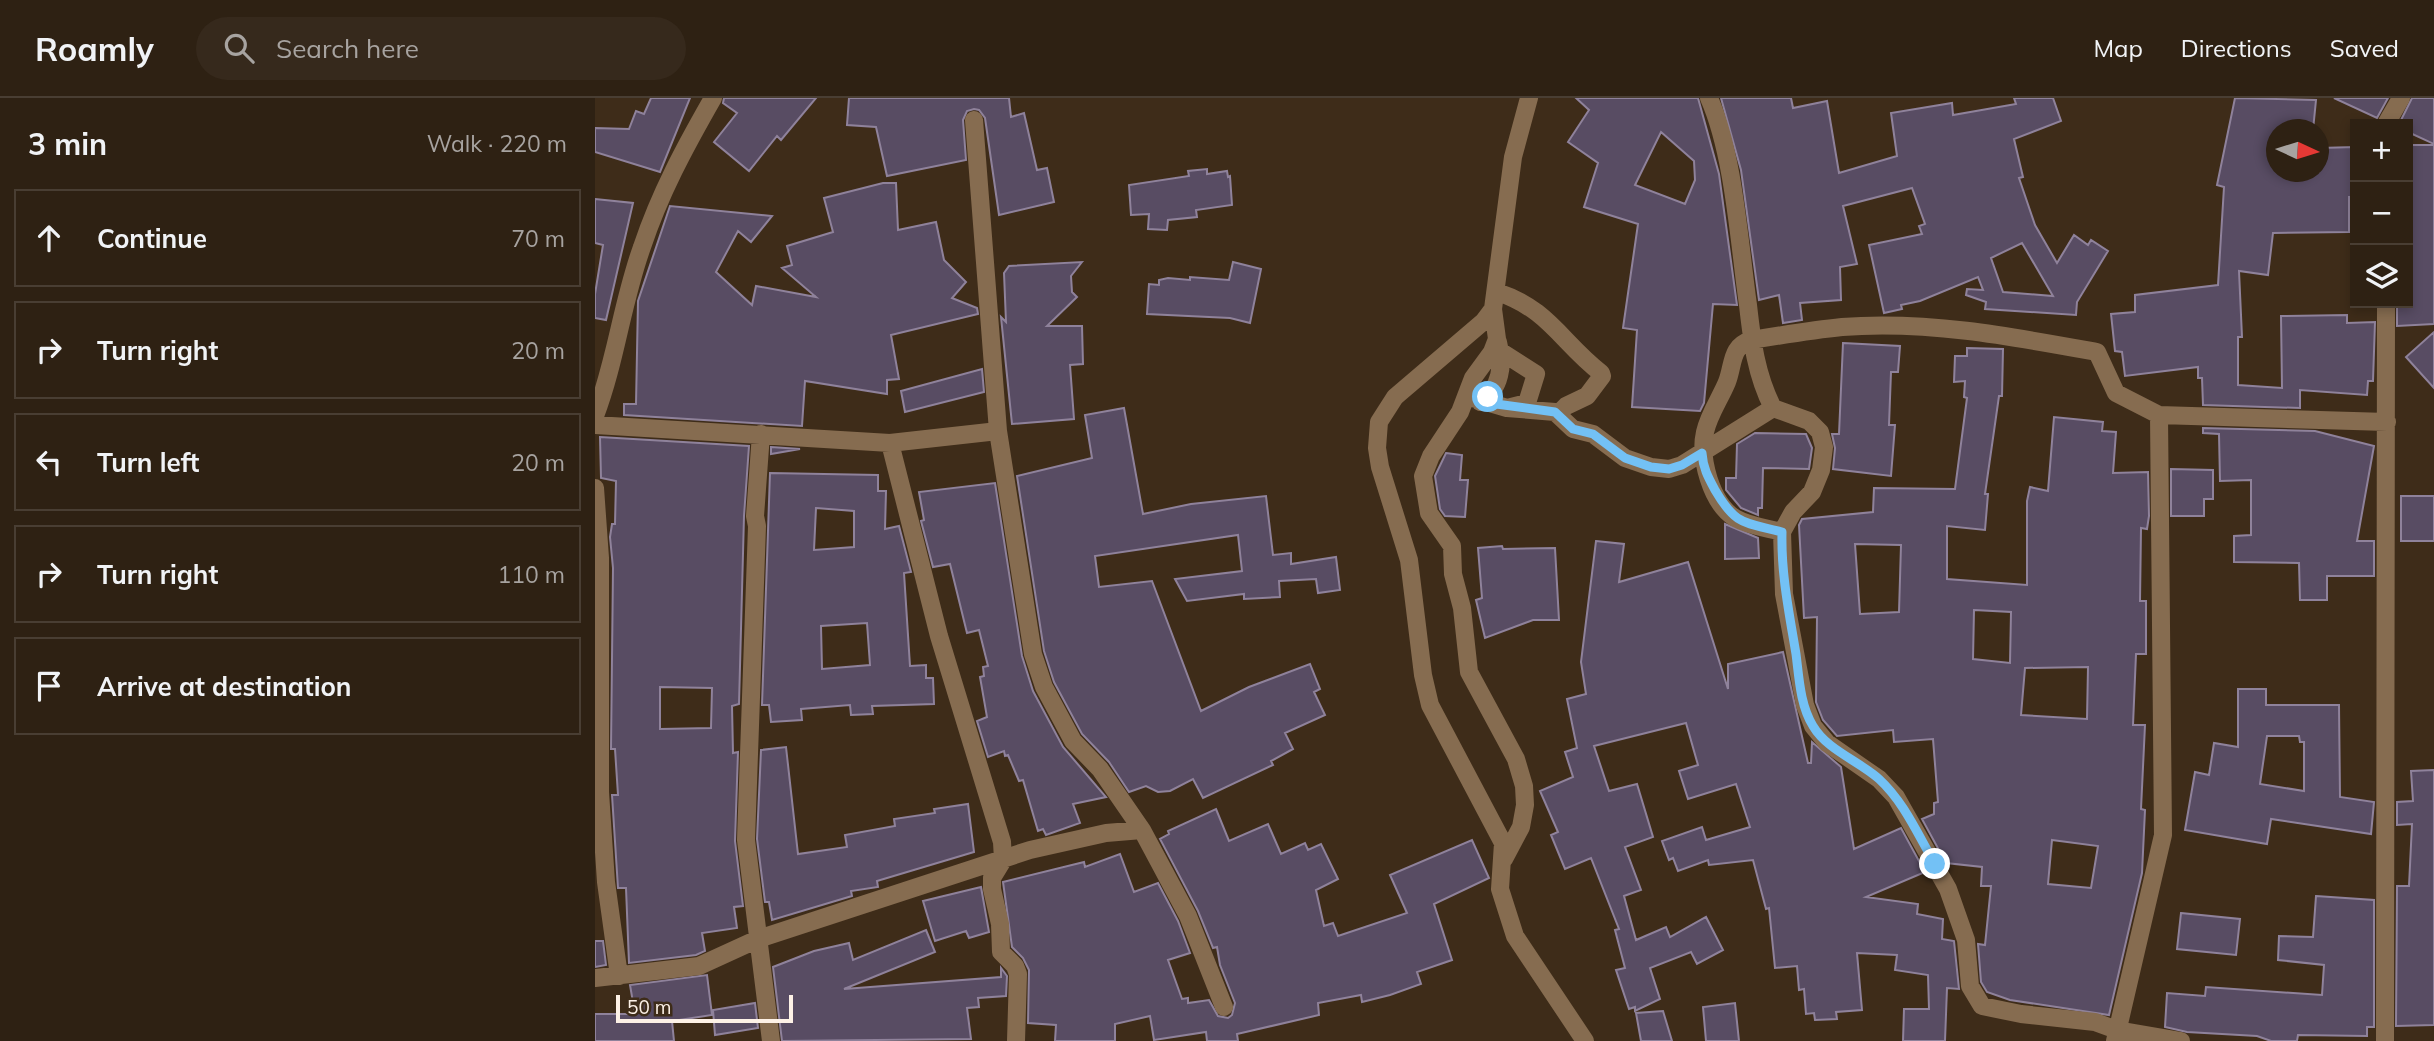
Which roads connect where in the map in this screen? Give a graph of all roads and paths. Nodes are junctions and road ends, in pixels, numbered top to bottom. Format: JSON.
{"nodes":[{"id":1,"x":713,"y":98,"type":"edge"},
{"id":2,"x":1529,"y":98,"type":"edge"},
{"id":3,"x":1709,"y":98,"type":"edge"},
{"id":4,"x":2401,"y":98,"type":"edge"},
{"id":5,"x":2389,"y":119,"type":"edge"},
{"id":6,"x":974,"y":120,"type":"dead end"},
{"id":7,"x":1495,"y":300,"type":"junction"},
{"id":8,"x":2386,"y":308,"type":"edge"},
{"id":9,"x":1752,"y":340,"type":"junction"},
{"id":10,"x":1499,"y":345,"type":"junction"},
{"id":11,"x":1473,"y":399,"type":"junction"},
{"id":12,"x":1507,"y":408,"type":"junction"},
{"id":13,"x":1773,"y":408,"type":"junction"},
{"id":14,"x":1559,"y":413,"type":"junction"},
{"id":15,"x":2159,"y":415,"type":"junction"},
{"id":16,"x":595,"y":416,"type":"edge"},
{"id":17,"x":2387,"y":422,"type":"junction"},
{"id":18,"x":595,"y":425,"type":"edge"},
{"id":19,"x":998,"y":431,"type":"junction"},
{"id":20,"x":761,"y":434,"type":"junction"},
{"id":21,"x":890,"y":443,"type":"junction"},
{"id":22,"x":1702,"y":453,"type":"junction"},
{"id":23,"x":595,"y":488,"type":"edge"},
{"id":24,"x":1782,"y":532,"type":"junction"},
{"id":25,"x":1142,"y":830,"type":"junction"},
{"id":26,"x":1504,"y":859,"type":"junction"},
{"id":27,"x":1003,"y":860,"type":"junction"},
{"id":28,"x":758,"y":939,"type":"junction"},
{"id":29,"x":618,"y":976,"type":"junction"},
{"id":30,"x":595,"y":978,"type":"edge"},
{"id":31,"x":1224,"y":1007,"type":"dead end"},
{"id":32,"x":2116,"y":1036,"type":"edge"},
{"id":33,"x":771,"y":1041,"type":"edge"},
{"id":34,"x":1016,"y":1041,"type":"edge"},
{"id":35,"x":1585,"y":1041,"type":"edge"},
{"id":36,"x":2181,"y":1041,"type":"edge"},
{"id":37,"x":2385,"y":1041,"type":"edge"}],
"edges":[{"from":1,"to":16,"type":"street"},
{"from":2,"to":7,"type":"street"},
{"from":3,"to":9,"type":"street"},
{"from":4,"to":5,"type":"street"},
{"from":6,"to":19,"type":"street"},
{"from":7,"to":10,"type":"street"},
{"from":7,"to":14,"type":"street"},
{"from":7,"to":26,"type":"street"},
{"from":8,"to":17,"type":"street"},
{"from":9,"to":13,"type":"street"},
{"from":9,"to":15,"type":"street"},
{"from":9,"to":22,"type":"street"},
{"from":10,"to":11,"type":"street"},
{"from":10,"to":12,"type":"street"},
{"from":11,"to":12,"type":"street"},
{"from":11,"to":26,"type":"street"},
{"from":12,"to":14,"type":"street"},
{"from":13,"to":22,"type":"street"},
{"from":13,"to":24,"type":"street"},
{"from":14,"to":22,"type":"street"},
{"from":15,"to":17,"type":"street"},
{"from":15,"to":32,"type":"street"},
{"from":17,"to":37,"type":"street"},
{"from":18,"to":20,"type":"street"},
{"from":19,"to":21,"type":"street"},
{"from":19,"to":25,"type":"street"},
{"from":20,"to":21,"type":"street"},
{"from":20,"to":28,"type":"street"},
{"from":21,"to":27,"type":"street"},
{"from":22,"to":24,"type":"street"},
{"from":23,"to":29,"type":"street"},
{"from":24,"to":32,"type":"street"},
{"from":25,"to":27,"type":"street"},
{"from":25,"to":31,"type":"street"},
{"from":26,"to":35,"type":"street"},
{"from":27,"to":28,"type":"street"},
{"from":27,"to":34,"type":"street"},
{"from":28,"to":29,"type":"street"},
{"from":28,"to":33,"type":"street"},
{"from":29,"to":30,"type":"street"},
{"from":32,"to":36,"type":"street"}]}
